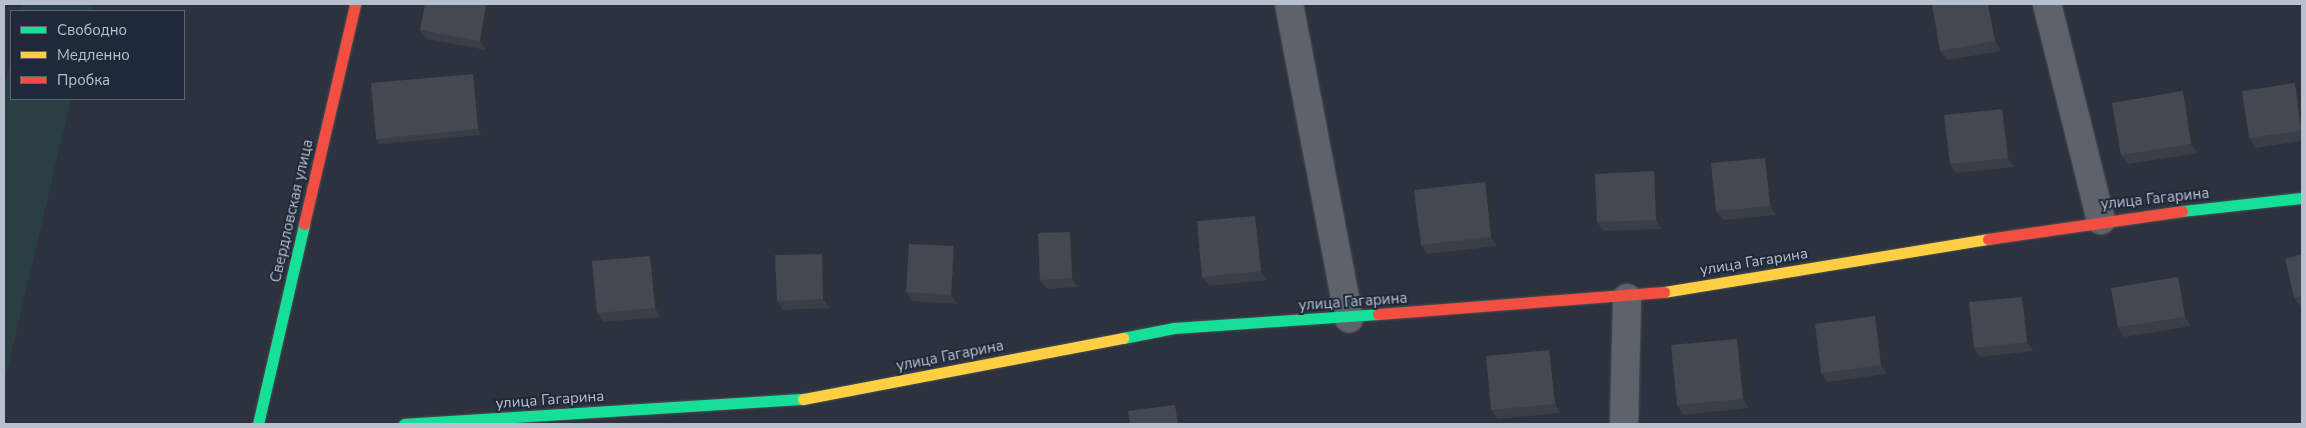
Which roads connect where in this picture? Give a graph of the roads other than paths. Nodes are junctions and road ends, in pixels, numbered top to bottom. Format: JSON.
{"nodes":[{"id":1,"x":355,"y":4,"type":"edge"},
{"id":2,"x":1289,"y":4,"type":"edge"},
{"id":3,"x":2047,"y":4,"type":"edge"},
{"id":4,"x":2302,"y":198,"type":"edge"},
{"id":5,"x":2101,"y":220,"type":"junction"},
{"id":6,"x":1627,"y":298,"type":"junction"},
{"id":7,"x":1349,"y":318,"type":"junction"},
{"id":8,"x":258,"y":424,"type":"edge"},
{"id":9,"x":404,"y":424,"type":"edge"},
{"id":10,"x":1624,"y":424,"type":"edge"}],
"edges":[{"from":1,"to":8,"type":"street","name":"Свердловская улица"},
{"from":2,"to":7,"type":"street"},
{"from":3,"to":5,"type":"street"},
{"from":4,"to":5,"type":"street","name":"улица Гагарина"},
{"from":5,"to":6,"type":"street","name":"улица Гагарина"},
{"from":6,"to":7,"type":"street","name":"улица Гагарина"},
{"from":6,"to":10,"type":"street"},
{"from":7,"to":9,"type":"street","name":"улица Гагарина"}]}
